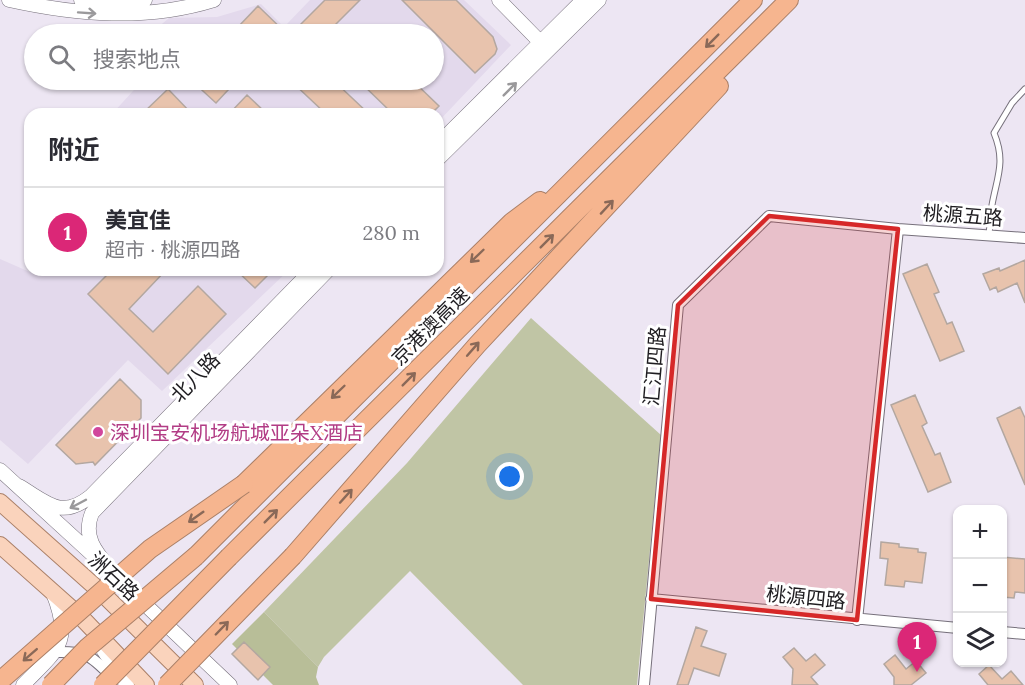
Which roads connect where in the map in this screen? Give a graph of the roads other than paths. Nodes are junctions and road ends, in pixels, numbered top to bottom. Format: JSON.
{"nodes":[{"id":1,"x":9,"y":0,"type":"edge"},
{"id":2,"x":81,"y":0,"type":"edge"},
{"id":3,"x":145,"y":0,"type":"edge"},
{"id":4,"x":214,"y":0,"type":"edge"},
{"id":5,"x":499,"y":0,"type":"edge"},
{"id":6,"x":583,"y":0,"type":"edge"},
{"id":7,"x":599,"y":0,"type":"edge"},
{"id":8,"x":753,"y":0,"type":"edge"},
{"id":9,"x":789,"y":0,"type":"edge"},
{"id":10,"x":799,"y":0,"type":"edge"},
{"id":11,"x":545,"y":46,"type":"junction"},
{"id":12,"x":1025,"y":89,"type":"edge"},
{"id":13,"x":444,"y":139,"type":"edge"},
{"id":14,"x":444,"y":153,"type":"edge"},
{"id":15,"x":588,"y":166,"type":"junction"},
{"id":16,"x":898,"y":229,"type":"junction"},
{"id":17,"x":989,"y":234,"type":"junction"},
{"id":18,"x":1025,"y":238,"type":"edge"},
{"id":19,"x":306,"y":276,"type":"edge"},
{"id":20,"x":322,"y":276,"type":"edge"},
{"id":21,"x":0,"y":470,"type":"edge"},
{"id":22,"x":19,"y":486,"type":"junction"},
{"id":23,"x":0,"y":502,"type":"edge"},
{"id":24,"x":0,"y":545,"type":"edge"},
{"id":25,"x":196,"y":556,"type":"junction"},
{"id":26,"x":116,"y":576,"type":"junction"},
{"id":27,"x":53,"y":593,"type":"junction"},
{"id":28,"x":651,"y":599,"type":"junction"},
{"id":29,"x":82,"y":618,"type":"junction"},
{"id":30,"x":857,"y":620,"type":"junction"},
{"id":31,"x":953,"y":628,"type":"edge"},
{"id":32,"x":1007,"y":632,"type":"edge"},
{"id":33,"x":1025,"y":634,"type":"edge"},
{"id":34,"x":55,"y":652,"type":"junction"},
{"id":35,"x":0,"y":681,"type":"edge"},
{"id":36,"x":23,"y":685,"type":"edge"},
{"id":37,"x":51,"y":685,"type":"edge"},
{"id":38,"x":67,"y":685,"type":"edge"},
{"id":39,"x":103,"y":685,"type":"edge"},
{"id":40,"x":120,"y":685,"type":"edge"},
{"id":41,"x":127,"y":685,"type":"edge"},
{"id":42,"x":146,"y":685,"type":"edge"},
{"id":43,"x":167,"y":685,"type":"edge"},
{"id":44,"x":195,"y":685,"type":"edge"},
{"id":45,"x":230,"y":685,"type":"edge"},
{"id":46,"x":644,"y":685,"type":"edge"}],
"edges":[{"from":1,"to":4,"type":"street","one_way":true},
{"from":2,"to":3,"type":"street"},
{"from":5,"to":11,"type":"street"},
{"from":6,"to":11,"type":"street"},
{"from":7,"to":11,"type":"street"},
{"from":8,"to":15,"type":"highway","name":"京港澳高速","one_way":true},
{"from":39,"to":9,"type":"highway","name":"京港澳高速","one_way":true,"bridge":true},
{"from":43,"to":10,"type":"highway","one_way":true,"bridge":true},
{"from":11,"to":13,"type":"street"},
{"from":14,"to":11,"type":"street","one_way":true},
{"from":12,"to":17,"type":"lane"},
{"from":15,"to":25,"type":"highway","name":"京港澳高速"},
{"from":15,"to":35,"type":"highway","one_way":true,"bridge":true},
{"from":16,"to":17,"type":"street","name":"桃源五路"},
{"from":16,"to":28,"type":"street","name":"汇江四路"},
{"from":16,"to":30,"type":"street"},
{"from":17,"to":18,"type":"street","name":"桃源五路"},
{"from":19,"to":22,"type":"street","name":"北八路","one_way":true},
{"from":20,"to":26,"type":"street","name":"北八路"},
{"from":21,"to":22,"type":"street"},
{"from":22,"to":26,"type":"street"},
{"from":23,"to":44,"type":"main road","name":"洲石路"},
{"from":24,"to":27,"type":"main road"},
{"from":25,"to":37,"type":"highway","bridge":true},
{"from":25,"to":38,"type":"highway","name":"京港澳高速","bridge":true},
{"from":26,"to":45,"type":"street"},
{"from":27,"to":29,"type":"main road"},
{"from":27,"to":34,"type":"street"},
{"from":28,"to":30,"type":"street","name":"桃源四路"},
{"from":28,"to":46,"type":"street","name":"汇江四路"},
{"from":29,"to":41,"type":"street"},
{"from":29,"to":42,"type":"main road"},
{"from":30,"to":31,"type":"street","name":"桃源四路"},
{"from":32,"to":33,"type":"street"},
{"from":34,"to":36,"type":"street"},
{"from":34,"to":40,"type":"street"}]}
